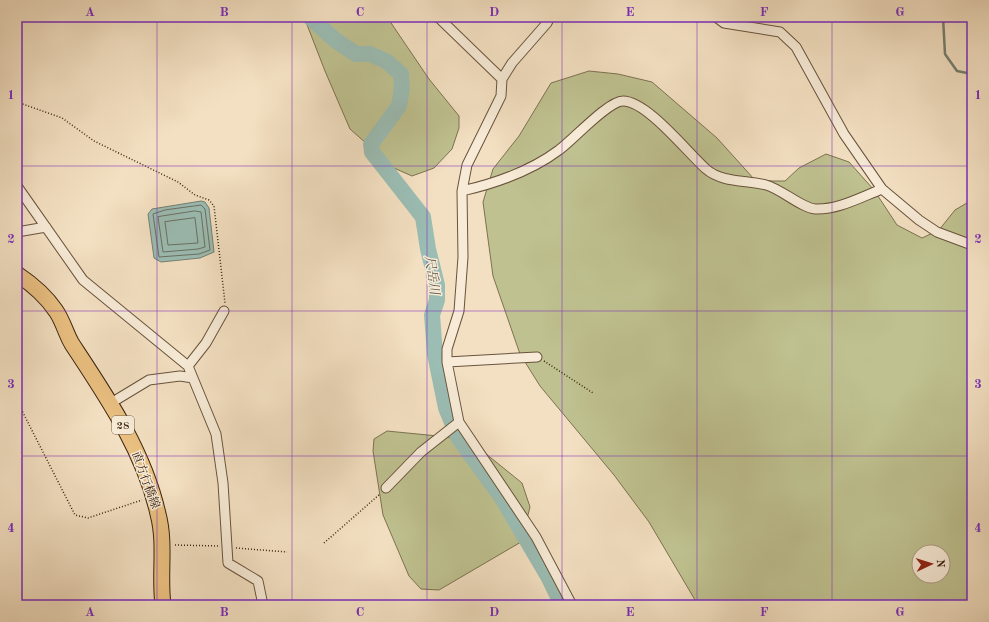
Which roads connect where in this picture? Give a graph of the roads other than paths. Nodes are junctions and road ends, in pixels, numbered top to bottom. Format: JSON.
{"nodes":[{"id":1,"x":438,"y":17,"type":"edge"},
{"id":2,"x":550,"y":17,"type":"edge"},
{"id":3,"x":716,"y":17,"type":"edge"},
{"id":4,"x":502,"y":79,"type":"junction"},
{"id":5,"x":17,"y":186,"type":"edge"},
{"id":6,"x":882,"y":189,"type":"junction"},
{"id":7,"x":462,"y":190,"type":"junction"},
{"id":8,"x":46,"y":227,"type":"junction"},
{"id":9,"x":17,"y":232,"type":"edge"},
{"id":10,"x":972,"y":245,"type":"edge"},
{"id":11,"x":17,"y":274,"type":"edge"},
{"id":12,"x":224,"y":311,"type":"road end"},
{"id":13,"x":540,"y":359,"type":"road end"},
{"id":14,"x":446,"y":362,"type":"junction"},
{"id":15,"x":188,"y":366,"type":"junction"},
{"id":16,"x":193,"y":378,"type":"junction"},
{"id":17,"x":111,"y":403,"type":"junction"},
{"id":18,"x":459,"y":422,"type":"junction"},
{"id":19,"x":385,"y":490,"type":"road end"},
{"id":20,"x":163,"y":605,"type":"edge"},
{"id":21,"x":263,"y":605,"type":"edge"},
{"id":22,"x":572,"y":605,"type":"edge"}],
"edges":[{"from":1,"to":4,"type":"street"},
{"from":2,"to":4,"type":"street"},
{"from":3,"to":6,"type":"street"},
{"from":4,"to":7,"type":"street"},
{"from":5,"to":8,"type":"street"},
{"from":6,"to":7,"type":"street"},
{"from":6,"to":10,"type":"street"},
{"from":7,"to":14,"type":"street"},
{"from":8,"to":9,"type":"street"},
{"from":8,"to":15,"type":"street"},
{"from":11,"to":17,"type":"main road","name":"直方行橋線","number":"28"},
{"from":12,"to":15,"type":"street"},
{"from":13,"to":14,"type":"street"},
{"from":14,"to":18,"type":"street"},
{"from":15,"to":16,"type":"street"},
{"from":16,"to":17,"type":"street"},
{"from":16,"to":21,"type":"street"},
{"from":17,"to":20,"type":"main road","name":"直方行橋線","number":"28"},
{"from":18,"to":19,"type":"street"},
{"from":18,"to":22,"type":"street"}]}
